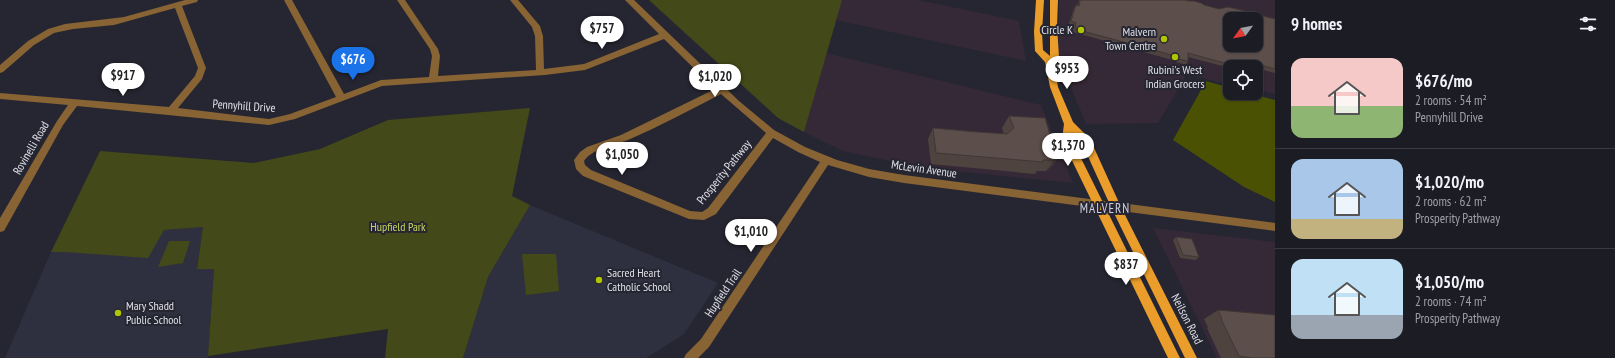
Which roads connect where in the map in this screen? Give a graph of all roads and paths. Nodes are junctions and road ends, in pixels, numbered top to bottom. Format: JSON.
{"nodes":[{"id":1,"x":194,"y":0,"type":"edge"},
{"id":2,"x":288,"y":0,"type":"edge"},
{"id":3,"x":401,"y":0,"type":"edge"},
{"id":4,"x":514,"y":0,"type":"edge"},
{"id":5,"x":630,"y":0,"type":"edge"},
{"id":6,"x":1054,"y":0,"type":"edge"},
{"id":7,"x":1039,"y":4,"type":"edge"},
{"id":8,"x":178,"y":5,"type":"junction"},
{"id":9,"x":1053,"y":10,"type":"junction"},
{"id":10,"x":666,"y":35,"type":"junction"},
{"id":11,"x":1049,"y":61,"type":"junction"},
{"id":12,"x":0,"y":70,"type":"edge"},
{"id":13,"x":540,"y":72,"type":"junction"},
{"id":14,"x":433,"y":78,"type":"junction"},
{"id":15,"x":722,"y":90,"type":"junction"},
{"id":16,"x":0,"y":96,"type":"edge"},
{"id":17,"x":340,"y":98,"type":"junction"},
{"id":18,"x":74,"y":104,"type":"junction"},
{"id":19,"x":171,"y":111,"type":"junction"},
{"id":20,"x":1069,"y":124,"type":"junction"},
{"id":21,"x":771,"y":133,"type":"junction"},
{"id":22,"x":826,"y":160,"type":"junction"},
{"id":23,"x":1099,"y":205,"type":"junction"},
{"id":24,"x":1116,"y":207,"type":"junction"},
{"id":25,"x":1275,"y":227,"type":"edge"},
{"id":26,"x":0,"y":228,"type":"edge"},
{"id":27,"x":690,"y":358,"type":"edge"},
{"id":28,"x":1174,"y":358,"type":"edge"},
{"id":29,"x":1191,"y":358,"type":"edge"}],
"edges":[{"from":1,"to":8,"type":"street"},
{"from":2,"to":17,"type":"street"},
{"from":3,"to":14,"type":"street"},
{"from":4,"to":13,"type":"street"},
{"from":5,"to":10,"type":"street","name":"McLevin Avenue"},
{"from":6,"to":9,"type":"main road","name":"Neilson Road"},
{"from":7,"to":9,"type":"main road"},
{"from":7,"to":11,"type":"main road","name":"Neilson Road"},
{"from":8,"to":12,"type":"street"},
{"from":8,"to":19,"type":"street"},
{"from":9,"to":11,"type":"main road","name":"Neilson Road"},
{"from":10,"to":13,"type":"street","name":"Pennyhill Drive"},
{"from":10,"to":15,"type":"street","name":"McLevin Avenue"},
{"from":11,"to":20,"type":"main road","name":"Neilson Road"},
{"from":13,"to":14,"type":"street","name":"Pennyhill Drive"},
{"from":14,"to":17,"type":"street","name":"Pennyhill Drive"},
{"from":15,"to":21,"type":"street","name":"McLevin Avenue"},
{"from":15,"to":21,"type":"street","name":"Prosperity Pathway"},
{"from":16,"to":18,"type":"street","name":"Pennyhill Drive"},
{"from":17,"to":19,"type":"street","name":"Pennyhill Drive"},
{"from":18,"to":19,"type":"street","name":"Pennyhill Drive"},
{"from":18,"to":26,"type":"street","name":"Rovinelli Road"},
{"from":20,"to":23,"type":"main road","name":"Neilson Road"},
{"from":20,"to":24,"type":"main road","name":"Neilson Road"},
{"from":21,"to":22,"type":"street","name":"McLevin Avenue"},
{"from":22,"to":23,"type":"street","name":"McLevin Avenue"},
{"from":22,"to":27,"type":"street","name":"Hupfield Trail"},
{"from":23,"to":24,"type":"street","name":"McLevin Avenue"},
{"from":23,"to":28,"type":"main road","name":"Neilson Road"},
{"from":24,"to":25,"type":"street","name":"McLevin Avenue"},
{"from":24,"to":29,"type":"main road","name":"Neilson Road"}]}
